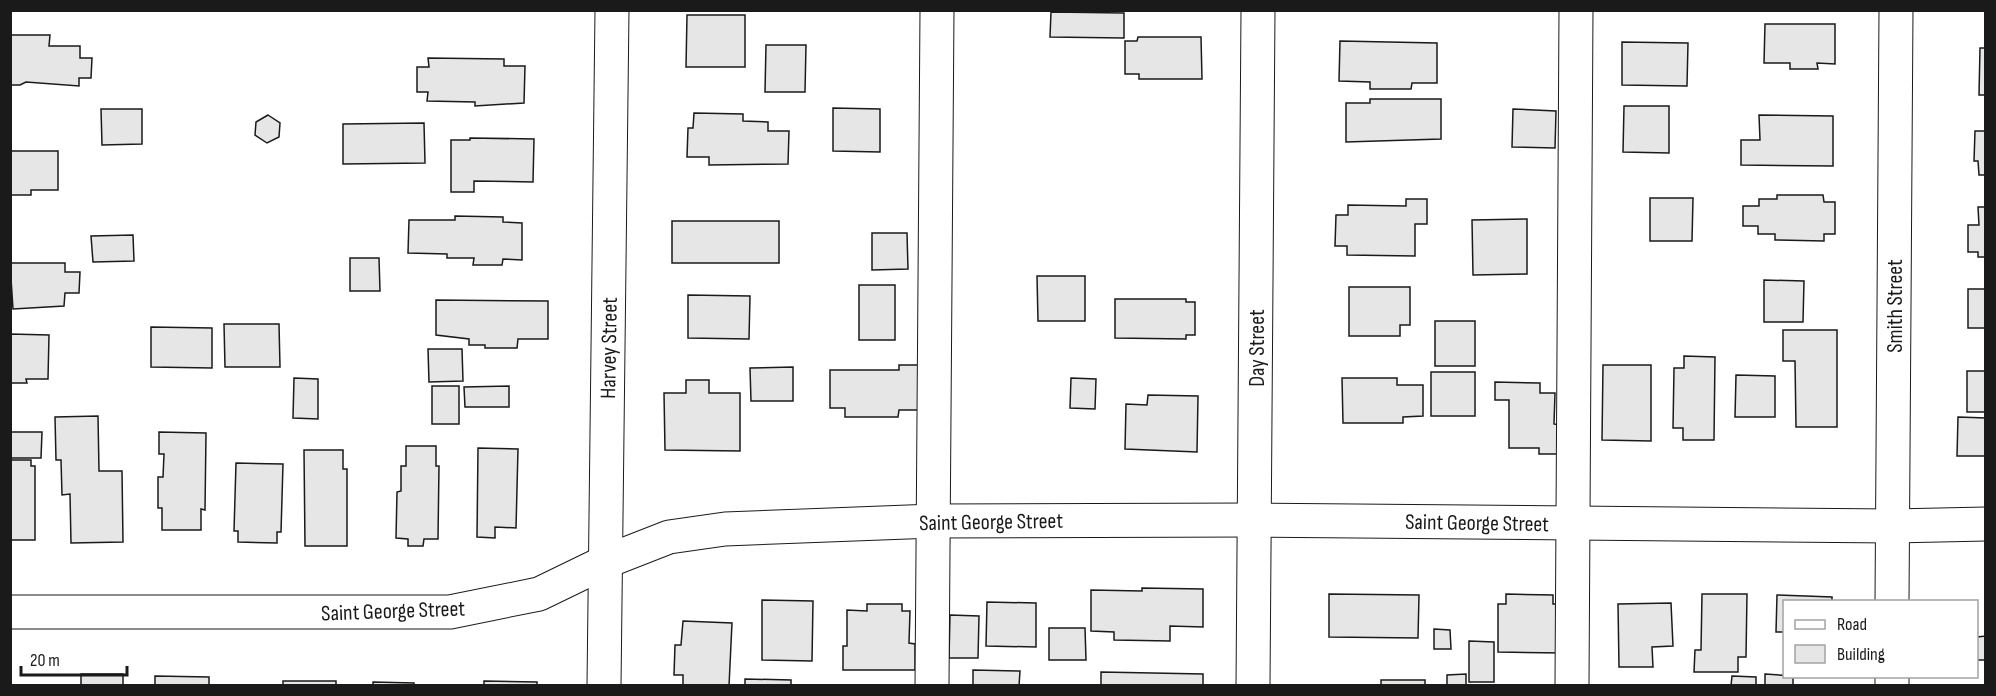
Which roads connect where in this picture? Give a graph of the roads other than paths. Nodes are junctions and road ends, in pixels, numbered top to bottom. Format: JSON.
{"nodes":[{"id":1,"x":612,"y":10,"type":"edge"},
{"id":2,"x":937,"y":10,"type":"edge"},
{"id":3,"x":1258,"y":10,"type":"edge"},
{"id":4,"x":1576,"y":10,"type":"edge"},
{"id":5,"x":1896,"y":10,"type":"edge"},
{"id":6,"x":1254,"y":520,"type":"junction"},
{"id":7,"x":934,"y":521,"type":"junction"},
{"id":8,"x":1573,"y":523,"type":"junction"},
{"id":9,"x":1986,"y":524,"type":"edge"},
{"id":10,"x":1893,"y":526,"type":"junction"},
{"id":11,"x":605,"y":562,"type":"junction"},
{"id":12,"x":1892,"y":600,"type":"edge"},
{"id":13,"x":10,"y":612,"type":"edge"},
{"id":14,"x":604,"y":686,"type":"edge"},
{"id":15,"x":932,"y":686,"type":"edge"},
{"id":16,"x":1253,"y":686,"type":"edge"},
{"id":17,"x":1572,"y":686,"type":"edge"}],
"edges":[{"from":1,"to":11,"type":"street","name":"Harvey Street"},
{"from":2,"to":7,"type":"street"},
{"from":3,"to":6,"type":"street","name":"Day Street"},
{"from":4,"to":8,"type":"street"},
{"from":5,"to":10,"type":"street","name":"Smith Street"},
{"from":6,"to":7,"type":"street","name":"Saint George Street"},
{"from":6,"to":8,"type":"street","name":"Saint George Street"},
{"from":6,"to":16,"type":"street","name":"Day Street"},
{"from":7,"to":11,"type":"street","name":"Saint George Street"},
{"from":7,"to":15,"type":"street"},
{"from":8,"to":10,"type":"street","name":"Saint George Street"},
{"from":8,"to":17,"type":"street"},
{"from":9,"to":10,"type":"street","name":"Saint George Street"},
{"from":10,"to":12,"type":"street","name":"Smith Street"},
{"from":11,"to":13,"type":"street","name":"Saint George Street"},
{"from":11,"to":14,"type":"street","name":"Harvey Street"}]}
